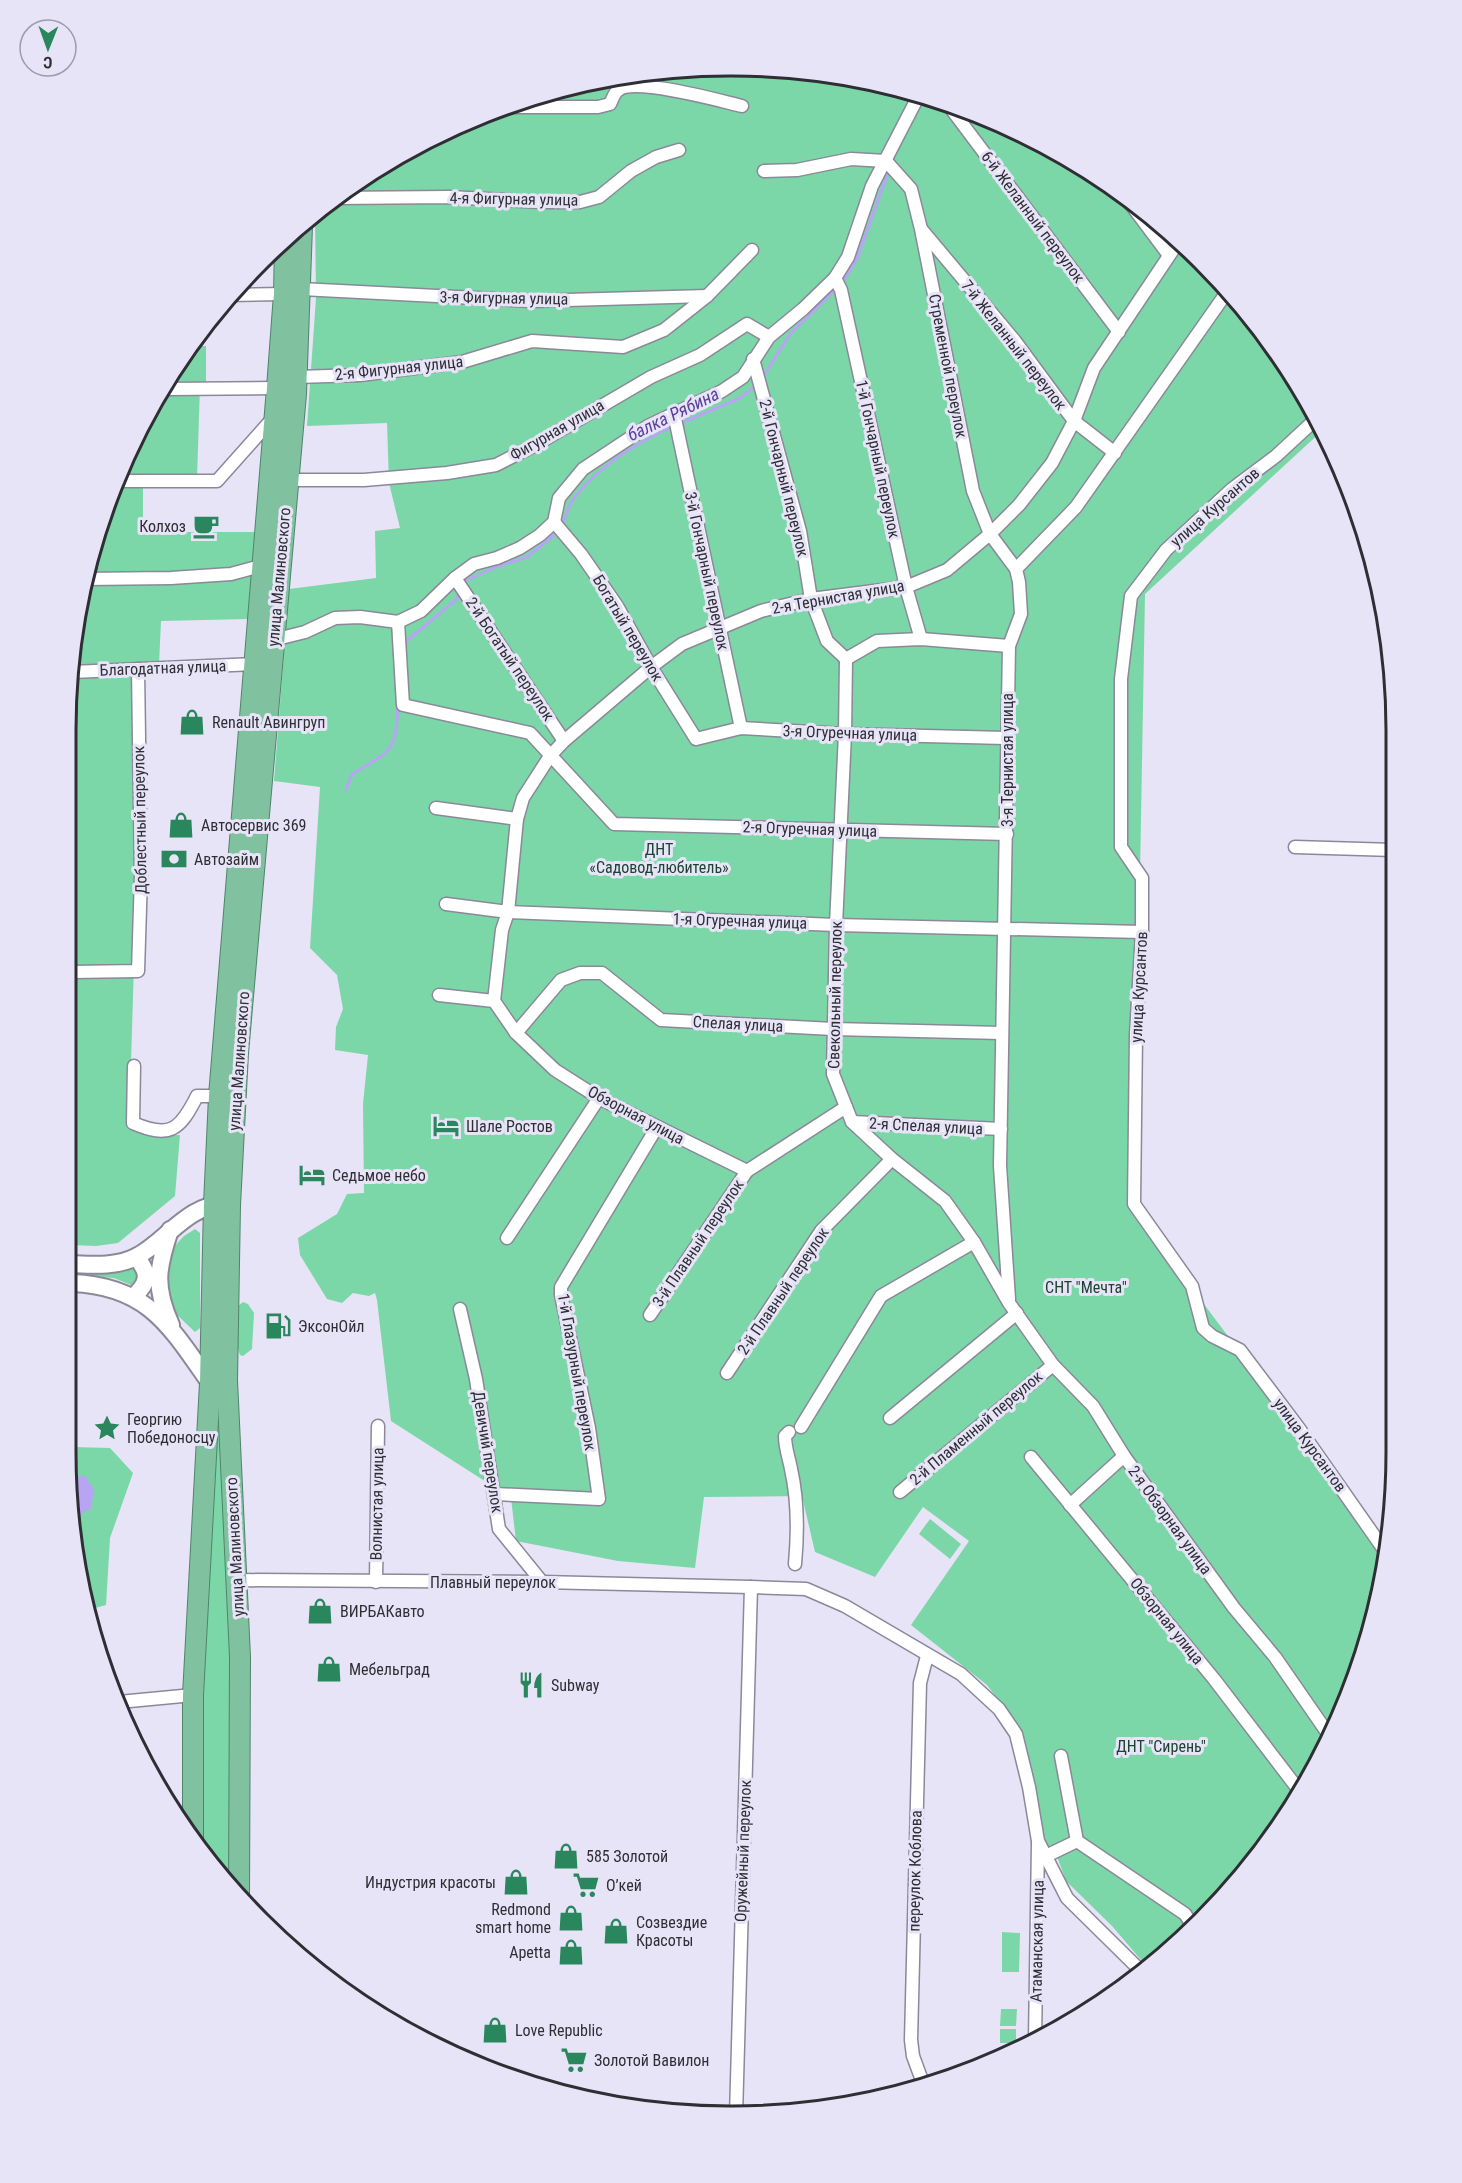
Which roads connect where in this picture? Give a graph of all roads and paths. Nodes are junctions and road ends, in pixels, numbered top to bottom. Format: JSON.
{"nodes":[{"id":1,"x":621,"y":86,"type":"edge"},
{"id":2,"x":616,"y":87,"type":"edge"},
{"id":3,"x":915,"y":103,"type":"edge"},
{"id":4,"x":742,"y":106,"type":"dead end"},
{"id":5,"x":535,"y":107,"type":"edge"},
{"id":6,"x":957,"y":117,"type":"edge"},
{"id":7,"x":679,"y":150,"type":"dead end"},
{"id":8,"x":886,"y":160,"type":"junction"},
{"id":9,"x":765,"y":171,"type":"dead end"},
{"id":10,"x":352,"y":198,"type":"edge"},
{"id":11,"x":1148,"y":227,"type":"edge"},
{"id":12,"x":921,"y":229,"type":"junction"},
{"id":13,"x":300,"y":238,"type":"edge"},
{"id":14,"x":1173,"y":248,"type":"edge"},
{"id":15,"x":752,"y":250,"type":"dead end"},
{"id":16,"x":286,"y":251,"type":"edge"},
{"id":17,"x":1168,"y":254,"type":"junction"},
{"id":18,"x":835,"y":278,"type":"junction"},
{"id":19,"x":292,"y":292,"type":"junction"},
{"id":20,"x":243,"y":294,"type":"edge"},
{"id":21,"x":707,"y":296,"type":"junction"},
{"id":22,"x":1223,"y":298,"type":"edge"},
{"id":23,"x":1119,"y":332,"type":"junction"},
{"id":24,"x":769,"y":337,"type":"junction"},
{"id":25,"x":753,"y":359,"type":"junction"},
{"id":26,"x":297,"y":377,"type":"junction"},
{"id":27,"x":277,"y":388,"type":"junction"},
{"id":28,"x":173,"y":389,"type":"edge"},
{"id":29,"x":674,"y":414,"type":"junction"},
{"id":30,"x":275,"y":417,"type":"junction"},
{"id":31,"x":1074,"y":421,"type":"junction"},
{"id":32,"x":1309,"y":425,"type":"edge"},
{"id":33,"x":1115,"y":453,"type":"junction"},
{"id":34,"x":288,"y":480,"type":"junction"},
{"id":35,"x":126,"y":481,"type":"edge"},
{"id":36,"x":554,"y":522,"type":"junction"},
{"id":37,"x":990,"y":534,"type":"junction"},
{"id":38,"x":264,"y":565,"type":"junction"},
{"id":39,"x":1016,"y":569,"type":"junction"},
{"id":40,"x":455,"y":578,"type":"junction"},
{"id":41,"x":95,"y":579,"type":"edge"},
{"id":42,"x":906,"y":587,"type":"junction"},
{"id":43,"x":811,"y":599,"type":"junction"},
{"id":44,"x":398,"y":622,"type":"junction"},
{"id":45,"x":720,"y":628,"type":"junction"},
{"id":46,"x":921,"y":639,"type":"junction"},
{"id":47,"x":273,"y":640,"type":"junction"},
{"id":48,"x":1008,"y":646,"type":"junction"},
{"id":49,"x":846,"y":659,"type":"junction"},
{"id":50,"x":255,"y":664,"type":"junction"},
{"id":51,"x":651,"y":667,"type":"junction"},
{"id":52,"x":138,"y":669,"type":"junction"},
{"id":53,"x":80,"y":672,"type":"edge"},
{"id":54,"x":741,"y":728,"type":"junction"},
{"id":55,"x":845,"y":734,"type":"junction"},
{"id":56,"x":1006,"y":738,"type":"junction"},
{"id":57,"x":696,"y":740,"type":"joint"},
{"id":58,"x":564,"y":741,"type":"junction"},
{"id":59,"x":550,"y":756,"type":"junction"},
{"id":60,"x":436,"y":808,"type":"dead end"},
{"id":61,"x":517,"y":819,"type":"junction"},
{"id":62,"x":840,"y":830,"type":"junction"},
{"id":63,"x":1006,"y":834,"type":"junction"},
{"id":64,"x":1295,"y":847,"type":"dead end"},
{"id":65,"x":1386,"y":850,"type":"edge"},
{"id":66,"x":446,"y":904,"type":"dead end"},
{"id":67,"x":508,"y":912,"type":"junction"},
{"id":68,"x":836,"y":926,"type":"junction"},
{"id":69,"x":1005,"y":930,"type":"junction"},
{"id":70,"x":1142,"y":932,"type":"junction"},
{"id":71,"x":76,"y":972,"type":"edge"},
{"id":72,"x":439,"y":995,"type":"dead end"},
{"id":73,"x":494,"y":1001,"type":"junction"},
{"id":74,"x":833,"y":1029,"type":"junction"},
{"id":75,"x":1002,"y":1032,"type":"junction"},
{"id":76,"x":516,"y":1033,"type":"junction"},
{"id":77,"x":134,"y":1066,"type":"dead end"},
{"id":78,"x":219,"y":1096,"type":"junction"},
{"id":79,"x":599,"y":1098,"type":"junction"},
{"id":80,"x":846,"y":1107,"type":"junction"},
{"id":81,"x":852,"y":1122,"type":"junction"},
{"id":82,"x":657,"y":1127,"type":"junction"},
{"id":83,"x":1001,"y":1129,"type":"junction"},
{"id":84,"x":892,"y":1160,"type":"junction"},
{"id":85,"x":747,"y":1171,"type":"junction"},
{"id":86,"x":222,"y":1204,"type":"junction"},
{"id":87,"x":170,"y":1230,"type":"junction"},
{"id":88,"x":507,"y":1238,"type":"dead end"},
{"id":89,"x":974,"y":1242,"type":"junction"},
{"id":90,"x":136,"y":1257,"type":"junction"},
{"id":91,"x":76,"y":1264,"type":"edge"},
{"id":92,"x":76,"y":1283,"type":"edge"},
{"id":93,"x":133,"y":1297,"type":"junction"},
{"id":94,"x":1013,"y":1308,"type":"junction"},
{"id":95,"x":460,"y":1309,"type":"dead end"},
{"id":96,"x":650,"y":1315,"type":"dead end"},
{"id":97,"x":174,"y":1332,"type":"junction"},
{"id":98,"x":1053,"y":1365,"type":"junction"},
{"id":99,"x":727,"y":1373,"type":"dead end"},
{"id":100,"x":210,"y":1383,"type":"junction"},
{"id":101,"x":890,"y":1418,"type":"dead end"},
{"id":102,"x":378,"y":1426,"type":"dead end"},
{"id":103,"x":801,"y":1427,"type":"dead end"},
{"id":104,"x":789,"y":1432,"type":"dead end"},
{"id":105,"x":1124,"y":1456,"type":"junction"},
{"id":106,"x":1031,"y":1457,"type":"dead end"},
{"id":107,"x":900,"y":1492,"type":"dead end"},
{"id":108,"x":495,"y":1494,"type":"junction"},
{"id":109,"x":1070,"y":1505,"type":"junction"},
{"id":110,"x":1379,"y":1543,"type":"edge"},
{"id":111,"x":795,"y":1563,"type":"dead end"},
{"id":112,"x":236,"y":1580,"type":"junction"},
{"id":113,"x":376,"y":1581,"type":"junction"},
{"id":114,"x":542,"y":1582,"type":"junction"},
{"id":115,"x":751,"y":1587,"type":"junction"},
{"id":116,"x":927,"y":1656,"type":"junction"},
{"id":117,"x":193,"y":1695,"type":"junction"},
{"id":118,"x":126,"y":1701,"type":"edge"},
{"id":119,"x":1324,"y":1728,"type":"edge"},
{"id":120,"x":1061,"y":1756,"type":"dead end"},
{"id":121,"x":1294,"y":1785,"type":"edge"},
{"id":122,"x":193,"y":1824,"type":"edge"},
{"id":123,"x":1077,"y":1841,"type":"junction"},
{"id":124,"x":1038,"y":1842,"type":"junction"},
{"id":125,"x":1046,"y":1856,"type":"junction"},
{"id":126,"x":239,"y":1884,"type":"edge"},
{"id":127,"x":1189,"y":1920,"type":"edge"},
{"id":128,"x":1136,"y":1966,"type":"edge"},
{"id":129,"x":1035,"y":2031,"type":"edge"},
{"id":130,"x":921,"y":2078,"type":"edge"},
{"id":131,"x":736,"y":2106,"type":"edge"}],
"edges":[{"from":1,"to":4,"type":"street"},
{"from":2,"to":5,"type":"street"},
{"from":3,"to":8,"type":"street"},
{"from":6,"to":23,"type":"street","name":"6-й Желанный переулок"},
{"from":7,"to":10,"type":"street","name":"4-я Фигурная улица"},
{"from":8,"to":9,"type":"street"},
{"from":8,"to":12,"type":"street","name":"Стременной переулок"},
{"from":8,"to":18,"type":"street"},
{"from":11,"to":17,"type":"street"},
{"from":12,"to":31,"type":"street","name":"7-й Желанный переулок"},
{"from":12,"to":37,"type":"street","name":"Стременной переулок"},
{"from":13,"to":19,"type":"highway","name":"улица Малиновского"},
{"from":14,"to":17,"type":"street","name":"2-я Тернистая улица"},
{"from":15,"to":21,"type":"street","name":"2-я Фигурная улица"},
{"from":16,"to":19,"type":"highway","name":"улица Малиновского"},
{"from":17,"to":23,"type":"street","name":"2-я Тернистая улица"},
{"from":18,"to":24,"type":"street"},
{"from":18,"to":42,"type":"street","name":"1-й Гончарный переулок"},
{"from":19,"to":20,"type":"street","name":"3-я Фигурная улица"},
{"from":19,"to":21,"type":"street","name":"3-я Фигурная улица"},
{"from":19,"to":26,"type":"highway","name":"улица Малиновского"},
{"from":19,"to":27,"type":"highway","name":"улица Малиновского"},
{"from":21,"to":26,"type":"street","name":"2-я Фигурная улица"},
{"from":22,"to":33,"type":"street"},
{"from":23,"to":31,"type":"street","name":"2-я Тернистая улица"},
{"from":24,"to":25,"type":"street"},
{"from":24,"to":34,"type":"street","name":"Фигурная улица"},
{"from":25,"to":29,"type":"street"},
{"from":25,"to":43,"type":"street","name":"2-й Гончарный переулок"},
{"from":26,"to":34,"type":"highway","name":"улица Малиновского"},
{"from":27,"to":28,"type":"street"},
{"from":27,"to":30,"type":"highway","name":"улица Малиновского"},
{"from":29,"to":36,"type":"street"},
{"from":29,"to":45,"type":"street","name":"3-й Гончарный переулок"},
{"from":30,"to":35,"type":"street"},
{"from":30,"to":38,"type":"highway","name":"улица Малиновского"},
{"from":31,"to":33,"type":"street","name":"7-й Желанный переулок"},
{"from":31,"to":37,"type":"street","name":"2-я Тернистая улица"},
{"from":32,"to":70,"type":"street","name":"улица Курсантов"},
{"from":33,"to":39,"type":"street"},
{"from":34,"to":47,"type":"highway","name":"улица Малиновского"},
{"from":36,"to":40,"type":"street"},
{"from":36,"to":51,"type":"street","name":"Богатый переулок"},
{"from":37,"to":39,"type":"street","name":"Стременной переулок"},
{"from":37,"to":42,"type":"street","name":"2-я Тернистая улица"},
{"from":38,"to":41,"type":"street"},
{"from":38,"to":50,"type":"highway","name":"улица Малиновского"},
{"from":39,"to":48,"type":"street","name":"3-я Тернистая улица"},
{"from":40,"to":44,"type":"street"},
{"from":40,"to":58,"type":"street","name":"2-й Богатый переулок"},
{"from":42,"to":43,"type":"street","name":"2-я Тернистая улица"},
{"from":42,"to":46,"type":"street","name":"1-й Гончарный переулок"},
{"from":43,"to":45,"type":"street","name":"2-я Тернистая улица"},
{"from":43,"to":49,"type":"street","name":"2-й Гончарный переулок"},
{"from":44,"to":47,"type":"street"},
{"from":44,"to":59,"type":"street"},
{"from":45,"to":51,"type":"street","name":"2-я Тернистая улица"},
{"from":45,"to":54,"type":"street","name":"3-й Гончарный переулок"},
{"from":46,"to":48,"type":"street"},
{"from":46,"to":49,"type":"street"},
{"from":47,"to":86,"type":"highway","name":"улица Малиновского"},
{"from":48,"to":56,"type":"street","name":"3-я Тернистая улица"},
{"from":49,"to":55,"type":"street","name":"Свекольный переулок"},
{"from":50,"to":52,"type":"street","name":"Благодатная улица"},
{"from":50,"to":78,"type":"highway","name":"улица Малиновского"},
{"from":51,"to":57,"type":"street","name":"Богатый переулок"},
{"from":51,"to":58,"type":"street","name":"2-я Тернистая улица"},
{"from":52,"to":53,"type":"street","name":"Благодатная улица"},
{"from":52,"to":71,"type":"street","name":"Доблестный переулок"},
{"from":54,"to":55,"type":"street","name":"3-я Огуречная улица"},
{"from":54,"to":57,"type":"street","name":"3-я Огуречная улица"},
{"from":55,"to":56,"type":"street","name":"3-я Огуречная улица"},
{"from":55,"to":62,"type":"street","name":"Свекольный переулок"},
{"from":56,"to":63,"type":"street","name":"3-я Тернистая улица"},
{"from":58,"to":59,"type":"street","name":"2-я Тернистая улица"},
{"from":59,"to":61,"type":"street","name":"2-я Тернистая улица"},
{"from":59,"to":62,"type":"street","name":"2-я Огуречная улица"},
{"from":60,"to":61,"type":"street"},
{"from":61,"to":67,"type":"street","name":"2-я Тернистая улица"},
{"from":62,"to":63,"type":"street","name":"2-я Огуречная улица"},
{"from":62,"to":68,"type":"street","name":"Свекольный переулок"},
{"from":63,"to":69,"type":"street","name":"3-я Тернистая улица"},
{"from":64,"to":65,"type":"street"},
{"from":66,"to":67,"type":"street","name":"1-я Огуречная улица"},
{"from":67,"to":68,"type":"street","name":"1-я Огуречная улица"},
{"from":67,"to":73,"type":"street","name":"2-я Тернистая улица"},
{"from":68,"to":69,"type":"street","name":"1-я Огуречная улица"},
{"from":68,"to":74,"type":"street","name":"Свекольный переулок"},
{"from":69,"to":70,"type":"street","name":"1-я Огуречная улица"},
{"from":69,"to":75,"type":"street","name":"3-я Тернистая улица"},
{"from":70,"to":110,"type":"street","name":"улица Курсантов"},
{"from":72,"to":73,"type":"street"},
{"from":73,"to":76,"type":"street","name":"Обзорная улица"},
{"from":74,"to":75,"type":"street","name":"Спелая улица"},
{"from":74,"to":76,"type":"street","name":"Спелая улица"},
{"from":74,"to":80,"type":"street","name":"Свекольный переулок"},
{"from":75,"to":83,"type":"street","name":"3-я Тернистая улица"},
{"from":76,"to":79,"type":"street","name":"Обзорная улица"},
{"from":77,"to":78,"type":"street"},
{"from":78,"to":86,"type":"highway","name":"улица Малиновского"},
{"from":79,"to":82,"type":"street","name":"Обзорная улица"},
{"from":79,"to":88,"type":"street"},
{"from":80,"to":81,"type":"street","name":"Свекольный переулок"},
{"from":80,"to":85,"type":"street"},
{"from":81,"to":83,"type":"street","name":"2-я Спелая улица"},
{"from":81,"to":84,"type":"street","name":"Свекольный переулок"},
{"from":82,"to":85,"type":"street","name":"Обзорная улица"},
{"from":82,"to":108,"type":"street","name":"1-й Глазурный переулок"},
{"from":83,"to":94,"type":"street","name":"3-я Тернистая улица"},
{"from":84,"to":89,"type":"street","name":"Свекольный переулок"},
{"from":84,"to":99,"type":"street","name":"2-й Плавный переулок"},
{"from":85,"to":96,"type":"street","name":"3-й Плавный переулок"},
{"from":86,"to":87,"type":"main road"},
{"from":86,"to":100,"type":"highway","name":"улица Малиновского"},
{"from":86,"to":112,"type":"highway","name":"улица Малиновского"},
{"from":87,"to":90,"type":"main road"},
{"from":87,"to":97,"type":"main road"},
{"from":89,"to":94,"type":"street","name":"Свекольный переулок"},
{"from":89,"to":103,"type":"street"},
{"from":90,"to":91,"type":"main road"},
{"from":90,"to":93,"type":"main road"},
{"from":92,"to":93,"type":"main road"},
{"from":93,"to":97,"type":"main road"},
{"from":94,"to":98,"type":"street","name":"2-я Обзорная улица"},
{"from":94,"to":101,"type":"street"},
{"from":95,"to":108,"type":"street","name":"Девичий переулок"},
{"from":97,"to":100,"type":"main road"},
{"from":98,"to":105,"type":"street","name":"2-я Обзорная улица"},
{"from":98,"to":107,"type":"street","name":"2-й Пламенный переулок"},
{"from":100,"to":117,"type":"highway","name":"улица Малиновского"},
{"from":102,"to":113,"type":"street","name":"Волнистая улица"},
{"from":104,"to":111,"type":"street"},
{"from":105,"to":109,"type":"street"},
{"from":105,"to":119,"type":"street","name":"2-я Обзорная улица"},
{"from":106,"to":109,"type":"street","name":"Обзорная улица"},
{"from":108,"to":114,"type":"street","name":"Девичий переулок"},
{"from":109,"to":121,"type":"street","name":"Обзорная улица"},
{"from":112,"to":113,"type":"street","name":"Плавный переулок"},
{"from":112,"to":126,"type":"highway","name":"улица Малиновского"},
{"from":113,"to":114,"type":"street","name":"Плавный переулок"},
{"from":114,"to":115,"type":"street","name":"Плавный переулок"},
{"from":115,"to":116,"type":"street","name":"Плавный переулок"},
{"from":115,"to":131,"type":"street","name":"Оружейный переулок"},
{"from":116,"to":124,"type":"street","name":"Плавный переулок"},
{"from":116,"to":130,"type":"street","name":"переулок Коблова"},
{"from":117,"to":118,"type":"street"},
{"from":117,"to":122,"type":"highway","name":"улица Малиновского"},
{"from":120,"to":123,"type":"street"},
{"from":123,"to":125,"type":"street"},
{"from":123,"to":127,"type":"street"},
{"from":124,"to":125,"type":"street"},
{"from":124,"to":129,"type":"street","name":"Атаманская улица"},
{"from":125,"to":128,"type":"street"}]}
